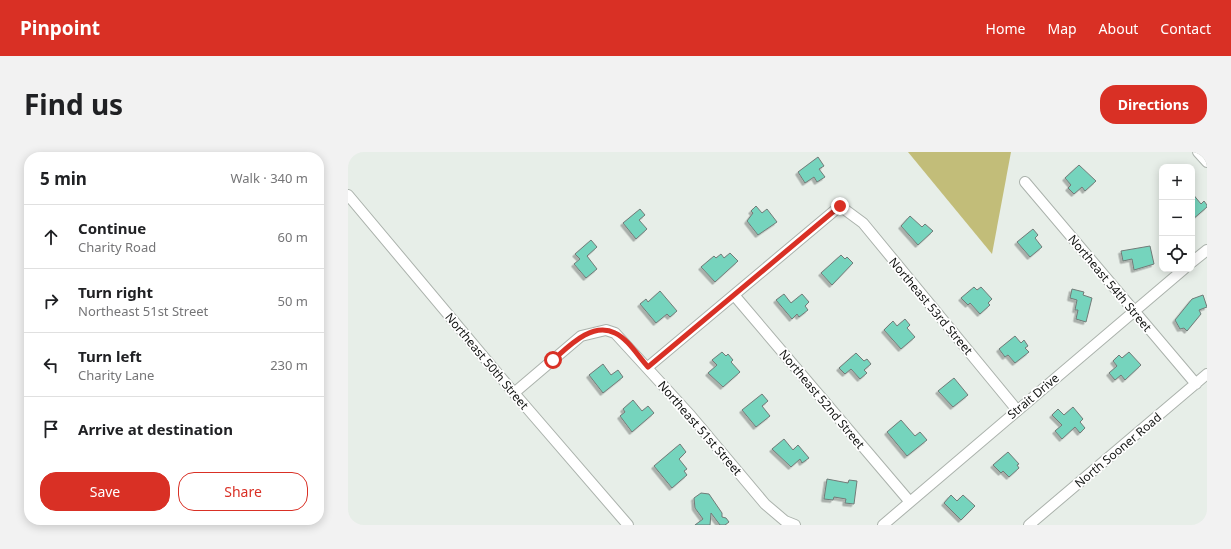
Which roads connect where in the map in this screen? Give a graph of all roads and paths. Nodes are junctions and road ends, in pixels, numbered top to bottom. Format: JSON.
{"nodes":[{"id":1,"x":1198,"y":152,"type":"edge"},
{"id":2,"x":1207,"y":162,"type":"edge"},
{"id":3,"x":1025,"y":182,"type":"dead end"},
{"id":4,"x":348,"y":195,"type":"edge"},
{"id":5,"x":1207,"y":250,"type":"edge"},
{"id":6,"x":1195,"y":260,"type":"edge"},
{"id":7,"x":1180,"y":272,"type":"edge"},
{"id":8,"x":734,"y":295,"type":"junction"},
{"id":9,"x":1135,"y":311,"type":"junction"},
{"id":10,"x":648,"y":367,"type":"junction"},
{"id":11,"x":1207,"y":374,"type":"edge"},
{"id":12,"x":1196,"y":384,"type":"junction"},
{"id":13,"x":514,"y":393,"type":"junction"},
{"id":14,"x":1017,"y":410,"type":"junction"},
{"id":15,"x":910,"y":502,"type":"junction"},
{"id":16,"x":628,"y":525,"type":"edge"},
{"id":17,"x":795,"y":525,"type":"edge"},
{"id":18,"x":883,"y":525,"type":"edge"},
{"id":19,"x":1030,"y":525,"type":"edge"}],
"edges":[{"from":1,"to":2,"type":"street"},
{"from":3,"to":9,"type":"street","name":"Northeast 54th Street"},
{"from":4,"to":13,"type":"street","name":"Northeast 50th Street"},
{"from":5,"to":6,"type":"street"},
{"from":7,"to":9,"type":"street","name":"Strait Drive"},
{"from":8,"to":10,"type":"street"},
{"from":8,"to":14,"type":"street","name":"Northeast 53rd Street"},
{"from":8,"to":15,"type":"street","name":"Northeast 52nd Street"},
{"from":9,"to":12,"type":"street","name":"Northeast 54th Street"},
{"from":9,"to":14,"type":"street","name":"Strait Drive"},
{"from":10,"to":13,"type":"street","name":"Northeast 51st Street"},
{"from":10,"to":17,"type":"street","name":"Northeast 51st Street"},
{"from":11,"to":12,"type":"street","name":"North Sooner Road"},
{"from":12,"to":19,"type":"street","name":"North Sooner Road"},
{"from":13,"to":16,"type":"street","name":"Northeast 50th Street"},
{"from":14,"to":15,"type":"street","name":"Strait Drive"},
{"from":15,"to":18,"type":"street","name":"Strait Drive"}]}
